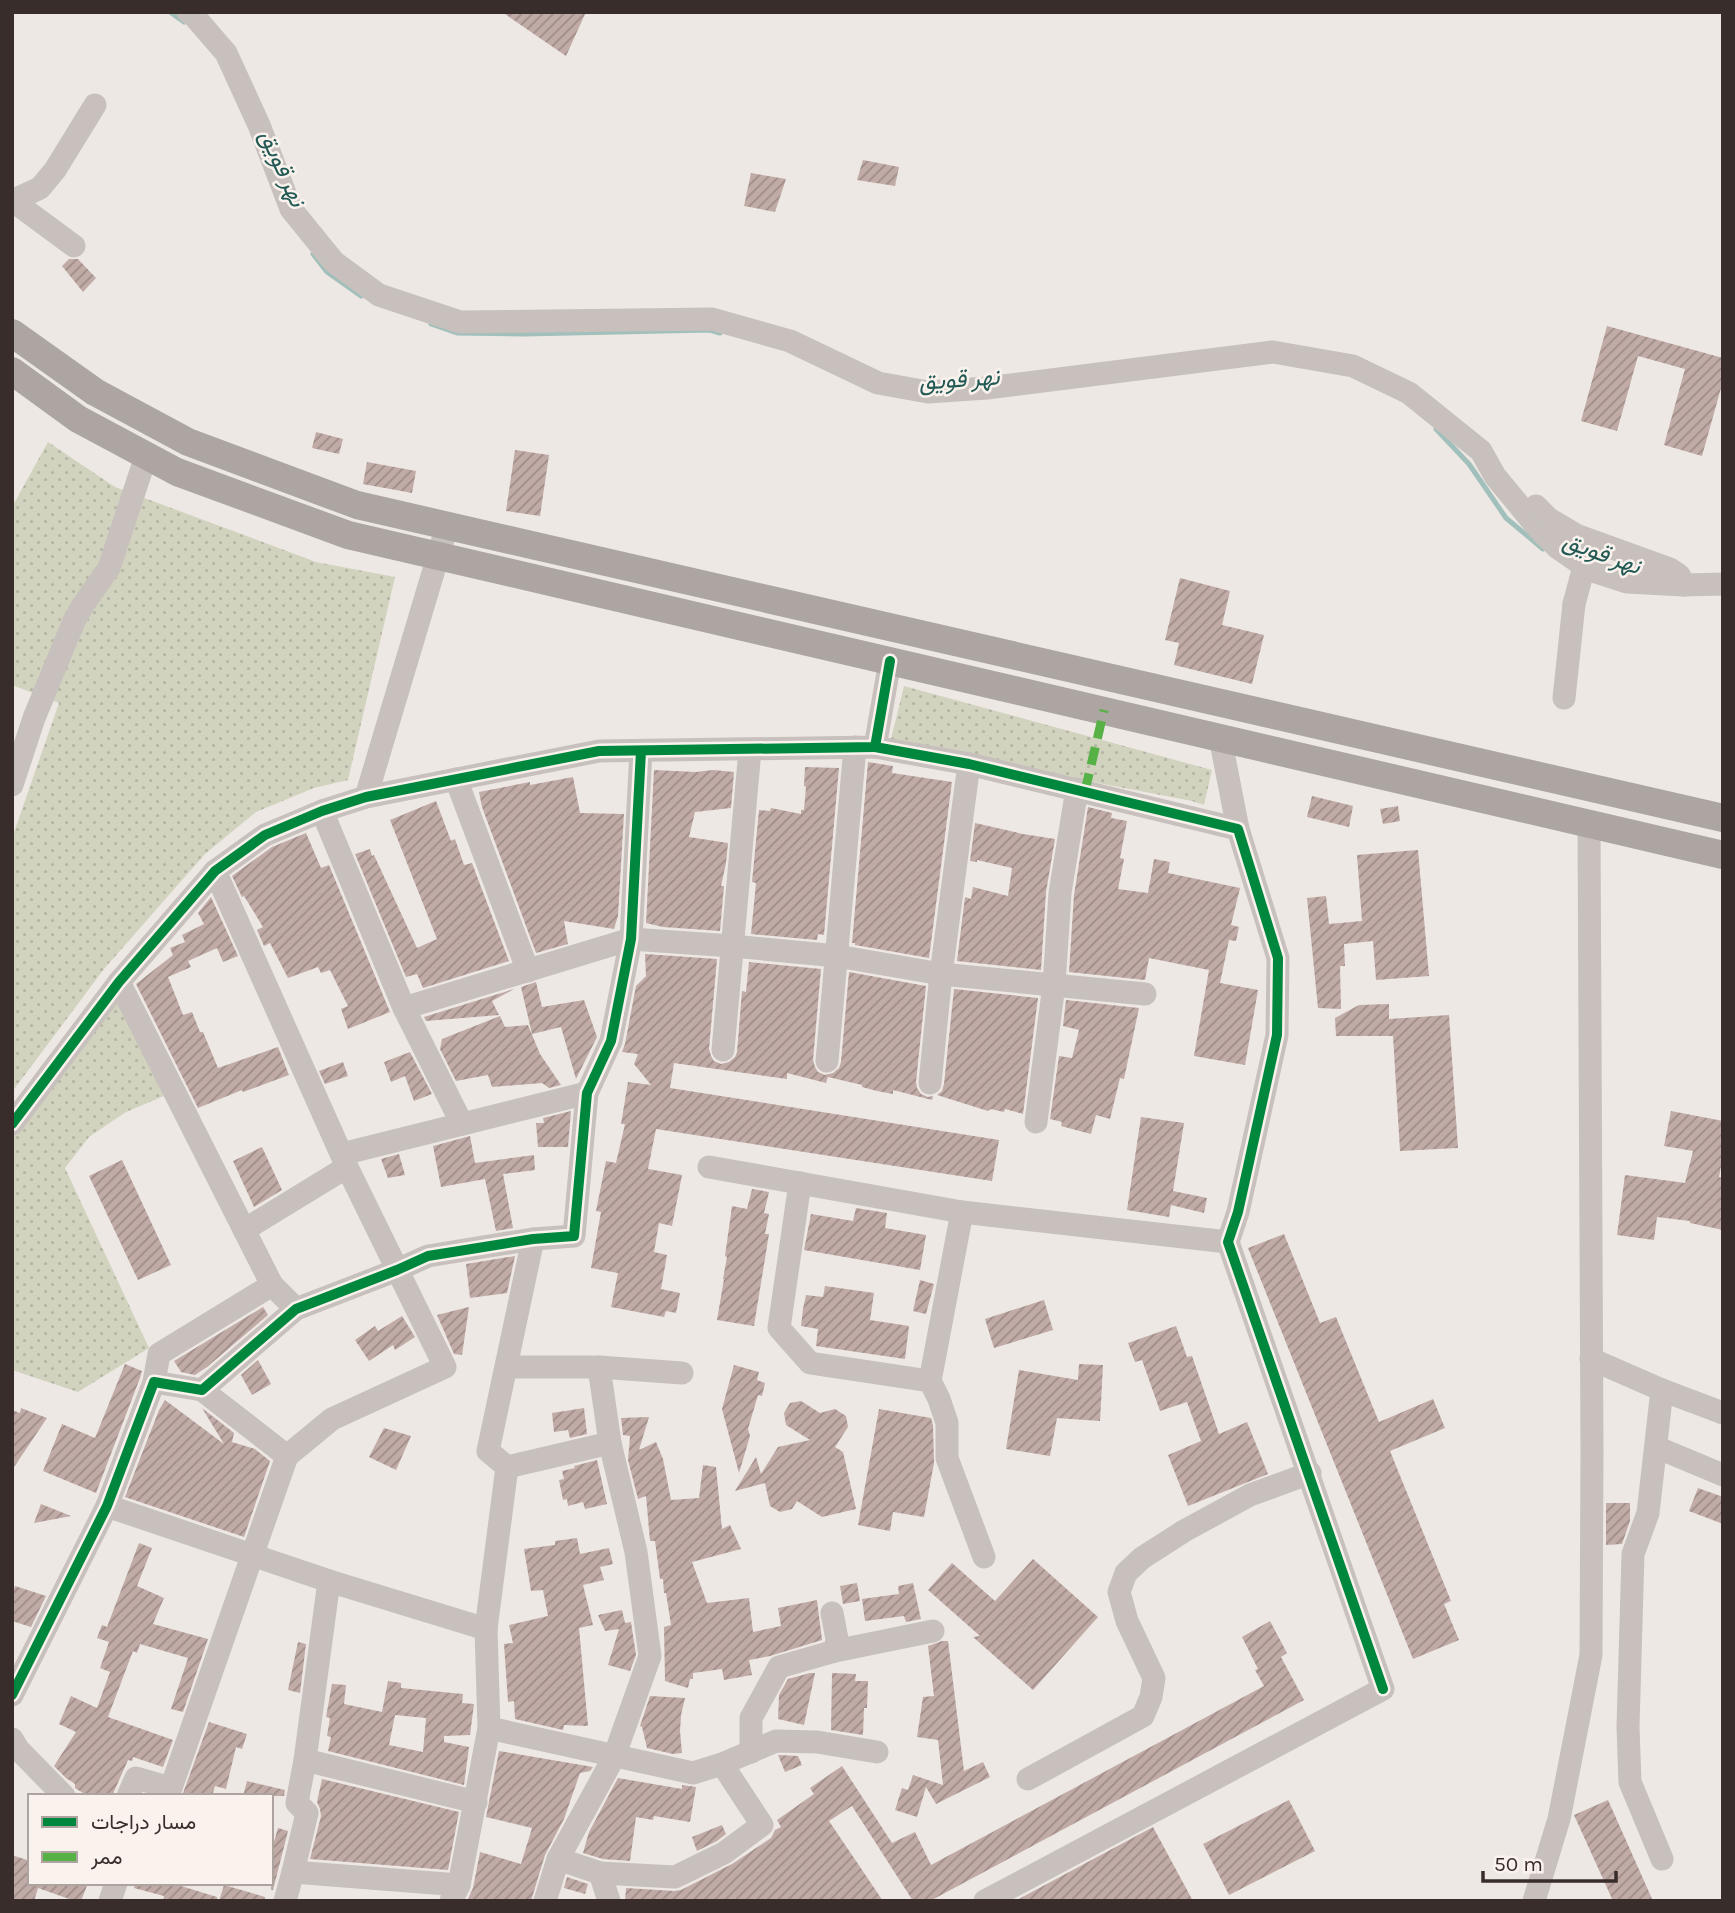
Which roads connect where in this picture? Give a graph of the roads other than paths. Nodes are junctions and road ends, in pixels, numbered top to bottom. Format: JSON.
{"nodes":[{"id":1,"x":188,"y":12,"type":"edge"},
{"id":2,"x":95,"y":105,"type":"dead end"},
{"id":3,"x":12,"y":201,"type":"edge"},
{"id":4,"x":74,"y":246,"type":"dead end"},
{"id":5,"x":12,"y":333,"type":"edge"},
{"id":6,"x":12,"y":371,"type":"edge"},
{"id":7,"x":146,"y":456,"type":"junction"},
{"id":8,"x":1495,"y":476,"type":"junction"},
{"id":9,"x":447,"y":526,"type":"junction"},
{"id":10,"x":1591,"y":539,"type":"junction"},
{"id":11,"x":438,"y":557,"type":"junction"},
{"id":12,"x":1723,"y":584,"type":"edge"},
{"id":13,"x":1684,"y":585,"type":"junction"},
{"id":14,"x":987,"y":650,"type":"junction"},
{"id":15,"x":890,"y":661,"type":"junction"},
{"id":16,"x":980,"y":681,"type":"junction"},
{"id":17,"x":1564,"y":698,"type":"dead end"},
{"id":18,"x":23,"y":714,"type":"edge"},
{"id":19,"x":1220,"y":737,"type":"junction"},
{"id":20,"x":865,"y":747,"type":"junction"},
{"id":21,"x":751,"y":750,"type":"junction"},
{"id":22,"x":641,"y":751,"type":"junction"},
{"id":23,"x":969,"y":764,"type":"junction"},
{"id":24,"x":456,"y":779,"type":"junction"},
{"id":25,"x":12,"y":785,"type":"edge"},
{"id":26,"x":1077,"y":789,"type":"junction"},
{"id":27,"x":366,"y":797,"type":"junction"},
{"id":28,"x":322,"y":811,"type":"junction"},
{"id":29,"x":1723,"y":818,"type":"edge"},
{"id":30,"x":1589,"y":823,"type":"junction"},
{"id":31,"x":1238,"y":829,"type":"junction"},
{"id":32,"x":1723,"y":855,"type":"edge"},
{"id":33,"x":215,"y":871,"type":"junction"},
{"id":34,"x":631,"y":939,"type":"junction"},
{"id":35,"x":732,"y":946,"type":"junction"},
{"id":36,"x":837,"y":956,"type":"junction"},
{"id":37,"x":528,"y":971,"type":"junction"},
{"id":38,"x":941,"y":974,"type":"junction"},
{"id":39,"x":119,"y":982,"type":"junction"},
{"id":40,"x":1054,"y":985,"type":"junction"},
{"id":41,"x":1145,"y":994,"type":"dead end"},
{"id":42,"x":404,"y":1008,"type":"junction"},
{"id":43,"x":723,"y":1050,"type":"dead end"},
{"id":44,"x":827,"y":1061,"type":"dead end"},
{"id":45,"x":930,"y":1083,"type":"dead end"},
{"id":46,"x":587,"y":1093,"type":"junction"},
{"id":47,"x":1036,"y":1122,"type":"dead end"},
{"id":48,"x":12,"y":1124,"type":"edge"},
{"id":49,"x":462,"y":1124,"type":"junction"},
{"id":50,"x":344,"y":1161,"type":"junction"},
{"id":51,"x":709,"y":1167,"type":"dead end"},
{"id":52,"x":800,"y":1183,"type":"junction"},
{"id":53,"x":962,"y":1212,"type":"junction"},
{"id":54,"x":244,"y":1230,"type":"junction"},
{"id":55,"x":533,"y":1239,"type":"junction"},
{"id":56,"x":1228,"y":1242,"type":"junction"},
{"id":57,"x":397,"y":1270,"type":"junction"},
{"id":58,"x":272,"y":1285,"type":"junction"},
{"id":59,"x":296,"y":1309,"type":"junction"},
{"id":60,"x":1591,"y":1359,"type":"junction"},
{"id":61,"x":506,"y":1367,"type":"junction"},
{"id":62,"x":599,"y":1367,"type":"junction"},
{"id":63,"x":682,"y":1373,"type":"dead end"},
{"id":64,"x":930,"y":1381,"type":"junction"},
{"id":65,"x":154,"y":1382,"type":"junction"},
{"id":66,"x":202,"y":1390,"type":"junction"},
{"id":67,"x":1662,"y":1390,"type":"junction"},
{"id":68,"x":1723,"y":1413,"type":"edge"},
{"id":69,"x":610,"y":1443,"type":"junction"},
{"id":70,"x":1656,"y":1447,"type":"junction"},
{"id":71,"x":287,"y":1456,"type":"junction"},
{"id":72,"x":508,"y":1467,"type":"junction"},
{"id":73,"x":1310,"y":1474,"type":"junction"},
{"id":74,"x":1723,"y":1475,"type":"edge"},
{"id":75,"x":107,"y":1506,"type":"junction"},
{"id":76,"x":251,"y":1556,"type":"junction"},
{"id":77,"x":984,"y":1557,"type":"dead end"},
{"id":78,"x":329,"y":1581,"type":"junction"},
{"id":79,"x":832,"y":1613,"type":"dead end"},
{"id":80,"x":486,"y":1629,"type":"junction"},
{"id":81,"x":933,"y":1631,"type":"dead end"},
{"id":82,"x":835,"y":1651,"type":"junction"},
{"id":83,"x":12,"y":1695,"type":"edge"},
{"id":84,"x":489,"y":1728,"type":"junction"},
{"id":85,"x":12,"y":1739,"type":"edge"},
{"id":86,"x":751,"y":1752,"type":"junction"},
{"id":87,"x":877,"y":1752,"type":"dead end"},
{"id":88,"x":614,"y":1756,"type":"junction"},
{"id":89,"x":306,"y":1760,"type":"junction"},
{"id":90,"x":722,"y":1764,"type":"junction"},
{"id":91,"x":1028,"y":1779,"type":"dead end"},
{"id":92,"x":62,"y":1794,"type":"edge"},
{"id":93,"x":129,"y":1794,"type":"edge"},
{"id":94,"x":476,"y":1802,"type":"junction"},
{"id":95,"x":558,"y":1859,"type":"junction"},
{"id":96,"x":1662,"y":1859,"type":"dead end"},
{"id":97,"x":293,"y":1872,"type":"junction"},
{"id":98,"x":600,"y":1872,"type":"junction"},
{"id":99,"x":455,"y":1893,"type":"edge"},
{"id":100,"x":285,"y":1901,"type":"edge"},
{"id":101,"x":545,"y":1901,"type":"edge"},
{"id":102,"x":609,"y":1901,"type":"edge"},
{"id":103,"x":985,"y":1901,"type":"edge"},
{"id":104,"x":1534,"y":1901,"type":"edge"}],
"edges":[{"from":1,"to":8,"type":"street"},
{"from":2,"to":3,"type":"street"},
{"from":3,"to":4,"type":"street"},
{"from":5,"to":9,"type":"main road"},
{"from":6,"to":7,"type":"main road"},
{"from":7,"to":11,"type":"main road"},
{"from":7,"to":18,"type":"street"},
{"from":8,"to":10,"type":"street"},
{"from":8,"to":13,"type":"street"},
{"from":9,"to":11,"type":"street"},
{"from":9,"to":14,"type":"main road"},
{"from":10,"to":13,"type":"street"},
{"from":10,"to":17,"type":"street","bridge":true},
{"from":11,"to":15,"type":"main road"},
{"from":11,"to":27,"type":"street"},
{"from":12,"to":13,"type":"street"},
{"from":14,"to":16,"type":"main road"},
{"from":14,"to":29,"type":"main road"},
{"from":15,"to":16,"type":"main road"},
{"from":15,"to":20,"type":"street"},
{"from":16,"to":19,"type":"main road"},
{"from":18,"to":25,"type":"street"},
{"from":19,"to":30,"type":"main road"},
{"from":19,"to":31,"type":"street"},
{"from":20,"to":21,"type":"street"},
{"from":20,"to":23,"type":"street"},
{"from":20,"to":36,"type":"street"},
{"from":21,"to":22,"type":"street"},
{"from":21,"to":35,"type":"street"},
{"from":22,"to":24,"type":"street"},
{"from":22,"to":34,"type":"street"},
{"from":23,"to":26,"type":"street"},
{"from":23,"to":38,"type":"street"},
{"from":24,"to":27,"type":"street"},
{"from":24,"to":37,"type":"street"},
{"from":26,"to":31,"type":"street"},
{"from":26,"to":40,"type":"street"},
{"from":27,"to":28,"type":"street"},
{"from":28,"to":33,"type":"street"},
{"from":28,"to":42,"type":"street"},
{"from":30,"to":32,"type":"main road"},
{"from":30,"to":60,"type":"street"},
{"from":31,"to":56,"type":"street"},
{"from":33,"to":39,"type":"street"},
{"from":33,"to":50,"type":"street"},
{"from":34,"to":35,"type":"street"},
{"from":34,"to":37,"type":"street"},
{"from":34,"to":46,"type":"street"},
{"from":35,"to":36,"type":"street"},
{"from":35,"to":43,"type":"street"},
{"from":36,"to":38,"type":"street"},
{"from":36,"to":44,"type":"street"},
{"from":37,"to":42,"type":"street"},
{"from":38,"to":40,"type":"street"},
{"from":38,"to":45,"type":"street"},
{"from":39,"to":48,"type":"street"},
{"from":39,"to":54,"type":"street"},
{"from":40,"to":41,"type":"street"},
{"from":40,"to":47,"type":"street"},
{"from":42,"to":49,"type":"street"},
{"from":46,"to":49,"type":"street"},
{"from":46,"to":55,"type":"street"},
{"from":49,"to":50,"type":"street"},
{"from":50,"to":54,"type":"street"},
{"from":50,"to":57,"type":"street"},
{"from":51,"to":52,"type":"street"},
{"from":52,"to":53,"type":"street"},
{"from":52,"to":64,"type":"street"},
{"from":53,"to":56,"type":"street"},
{"from":53,"to":64,"type":"street"},
{"from":54,"to":58,"type":"street"},
{"from":55,"to":57,"type":"street"},
{"from":55,"to":61,"type":"street"},
{"from":56,"to":73,"type":"street"},
{"from":57,"to":59,"type":"street"},
{"from":57,"to":71,"type":"street"},
{"from":58,"to":59,"type":"street"},
{"from":58,"to":65,"type":"street"},
{"from":59,"to":66,"type":"street"},
{"from":60,"to":67,"type":"street"},
{"from":60,"to":104,"type":"street"},
{"from":61,"to":62,"type":"street"},
{"from":61,"to":72,"type":"street"},
{"from":62,"to":63,"type":"street"},
{"from":62,"to":69,"type":"street"},
{"from":64,"to":77,"type":"street"},
{"from":65,"to":66,"type":"street"},
{"from":65,"to":75,"type":"street"},
{"from":66,"to":71,"type":"street"},
{"from":67,"to":68,"type":"street"},
{"from":67,"to":70,"type":"street"},
{"from":69,"to":72,"type":"street"},
{"from":69,"to":88,"type":"street"},
{"from":70,"to":74,"type":"street"},
{"from":70,"to":96,"type":"street"},
{"from":71,"to":76,"type":"street"},
{"from":72,"to":80,"type":"street"},
{"from":73,"to":91,"type":"street"},
{"from":73,"to":103,"type":"street"},
{"from":75,"to":76,"type":"street"},
{"from":75,"to":83,"type":"street"},
{"from":76,"to":78,"type":"street"},
{"from":76,"to":93,"type":"street"},
{"from":78,"to":80,"type":"street"},
{"from":78,"to":89,"type":"street"},
{"from":79,"to":82,"type":"street"},
{"from":80,"to":84,"type":"street"},
{"from":81,"to":82,"type":"street"},
{"from":82,"to":86,"type":"street"},
{"from":84,"to":88,"type":"street"},
{"from":84,"to":94,"type":"street"},
{"from":85,"to":92,"type":"street"},
{"from":86,"to":87,"type":"street"},
{"from":86,"to":90,"type":"street"},
{"from":88,"to":90,"type":"street"},
{"from":88,"to":95,"type":"street"},
{"from":89,"to":94,"type":"street"},
{"from":89,"to":97,"type":"street"},
{"from":90,"to":98,"type":"street"},
{"from":94,"to":99,"type":"street"},
{"from":95,"to":98,"type":"street"},
{"from":95,"to":101,"type":"street"},
{"from":97,"to":99,"type":"street"},
{"from":97,"to":100,"type":"street"},
{"from":98,"to":102,"type":"street"}]}
